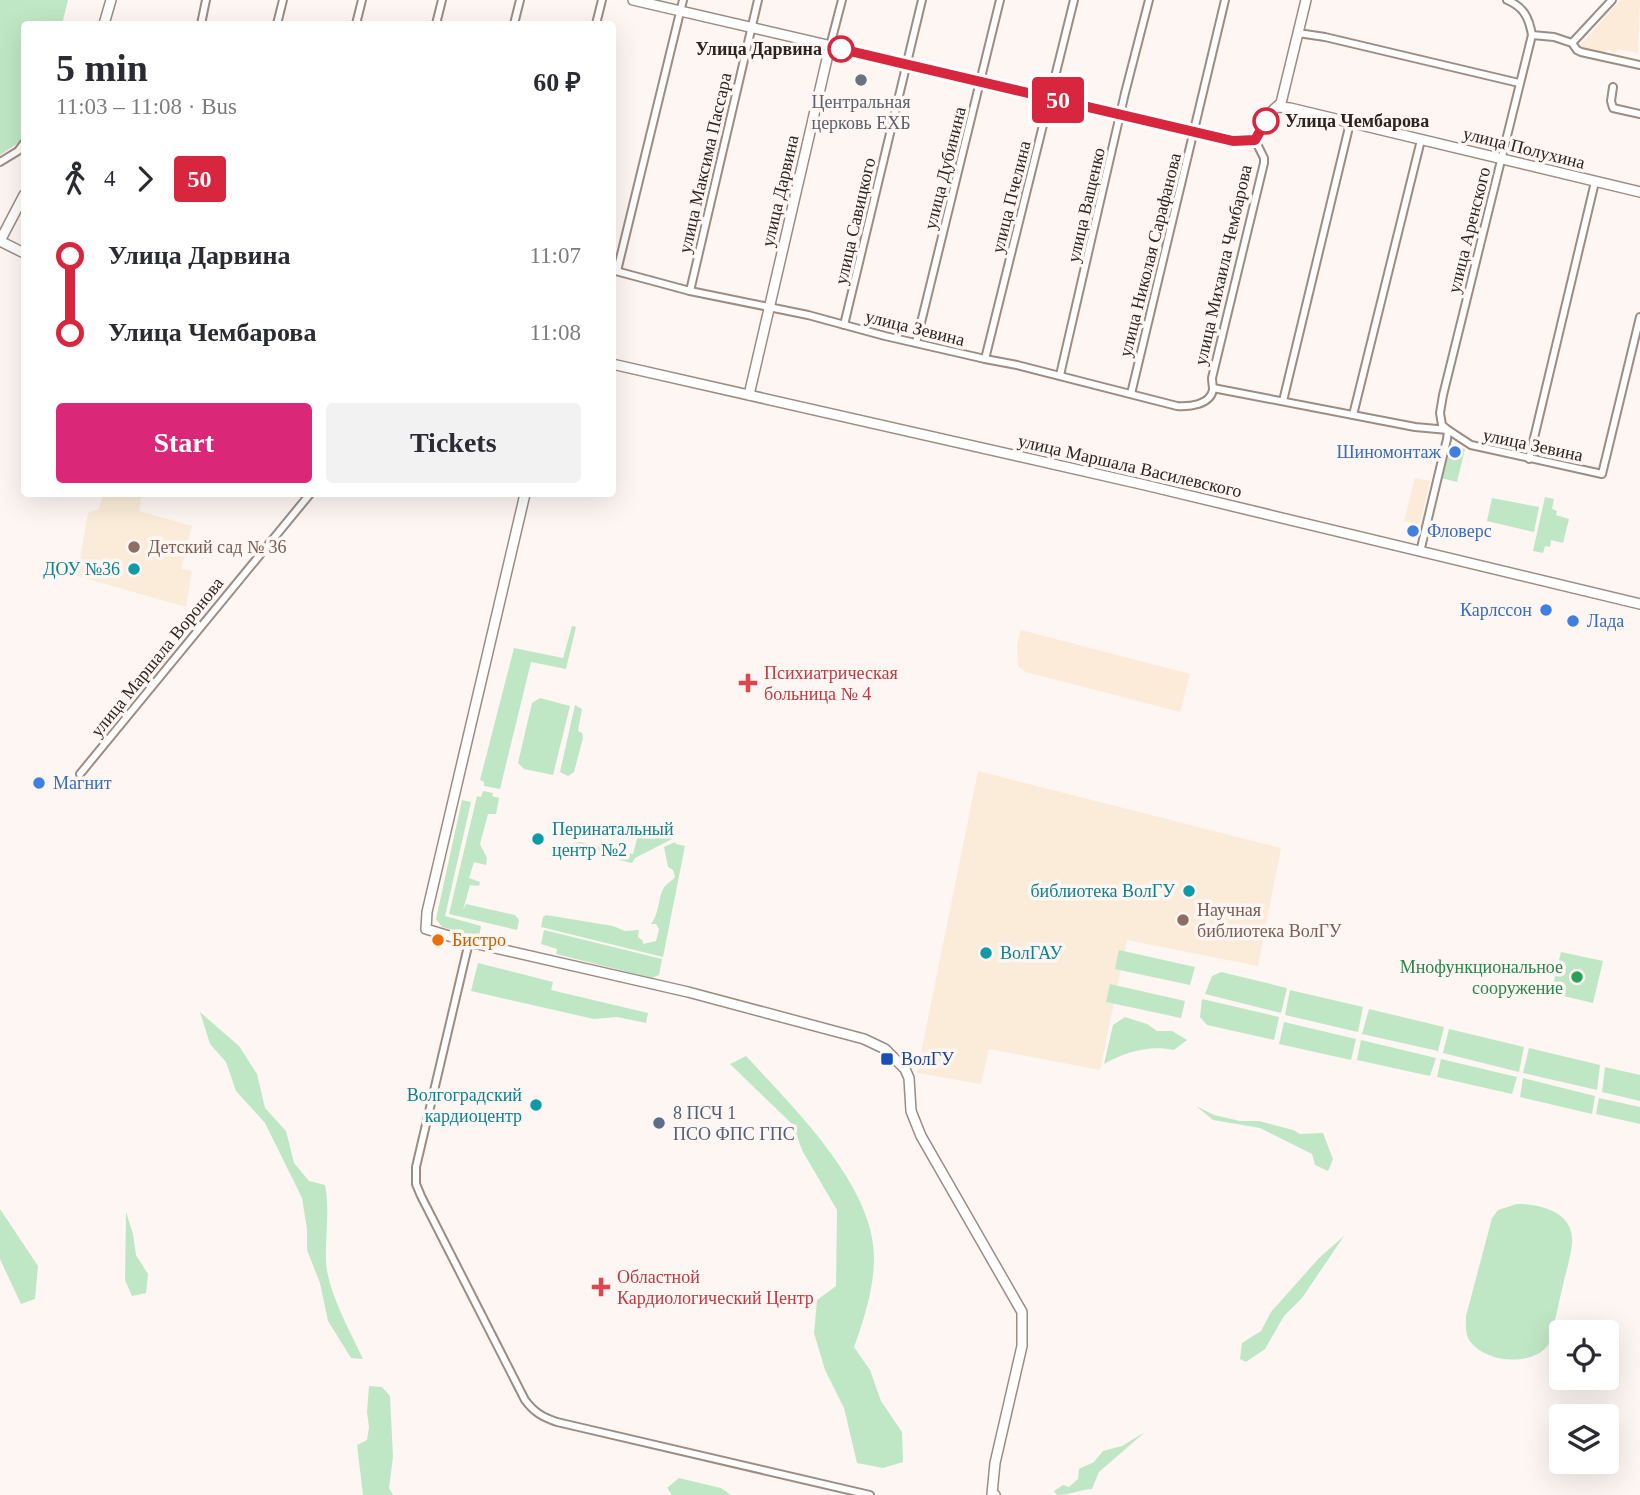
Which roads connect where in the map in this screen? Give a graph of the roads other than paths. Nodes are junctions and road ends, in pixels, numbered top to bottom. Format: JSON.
{"nodes":[{"id":1,"x":111,"y":0,"type":"edge"},
{"id":2,"x":206,"y":0,"type":"edge"},
{"id":3,"x":283,"y":0,"type":"edge"},
{"id":4,"x":362,"y":0,"type":"edge"},
{"id":5,"x":442,"y":0,"type":"edge"},
{"id":6,"x":520,"y":0,"type":"edge"},
{"id":7,"x":602,"y":0,"type":"edge"},
{"id":8,"x":633,"y":0,"type":"edge"},
{"id":9,"x":682,"y":0,"type":"edge"},
{"id":10,"x":758,"y":0,"type":"edge"},
{"id":11,"x":842,"y":0,"type":"edge"},
{"id":12,"x":922,"y":0,"type":"edge"},
{"id":13,"x":1000,"y":0,"type":"edge"},
{"id":14,"x":1074,"y":0,"type":"edge"},
{"id":15,"x":1149,"y":0,"type":"edge"},
{"id":16,"x":1225,"y":0,"type":"edge"},
{"id":17,"x":1306,"y":0,"type":"edge"},
{"id":18,"x":1507,"y":0,"type":"edge"},
{"id":19,"x":1612,"y":0,"type":"edge"},
{"id":20,"x":680,"y":11,"type":"junction"},
{"id":21,"x":105,"y":21,"type":"edge"},
{"id":22,"x":202,"y":21,"type":"edge"},
{"id":23,"x":278,"y":21,"type":"edge"},
{"id":24,"x":357,"y":21,"type":"edge"},
{"id":25,"x":437,"y":21,"type":"edge"},
{"id":26,"x":515,"y":21,"type":"edge"},
{"id":27,"x":597,"y":21,"type":"edge"},
{"id":28,"x":751,"y":27,"type":"junction"},
{"id":29,"x":1298,"y":33,"type":"junction"},
{"id":30,"x":1532,"y":35,"type":"junction"},
{"id":31,"x":1572,"y":43,"type":"junction"},
{"id":32,"x":830,"y":46,"type":"junction"},
{"id":33,"x":907,"y":64,"type":"junction"},
{"id":34,"x":1640,"y":65,"type":"edge"},
{"id":35,"x":981,"y":82,"type":"junction"},
{"id":36,"x":1519,"y":83,"type":"junction"},
{"id":37,"x":1613,"y":87,"type":"dead end"},
{"id":38,"x":1050,"y":98,"type":"junction"},
{"id":39,"x":1278,"y":107,"type":"junction"},
{"id":40,"x":1640,"y":114,"type":"edge"},
{"id":41,"x":1121,"y":115,"type":"junction"},
{"id":42,"x":1350,"y":123,"type":"junction"},
{"id":43,"x":1194,"y":131,"type":"junction"},
{"id":44,"x":1255,"y":140,"type":"junction"},
{"id":45,"x":1420,"y":140,"type":"junction"},
{"id":46,"x":21,"y":147,"type":"edge"},
{"id":47,"x":1501,"y":159,"type":"junction"},
{"id":48,"x":0,"y":162,"type":"edge"},
{"id":49,"x":1595,"y":182,"type":"junction"},
{"id":50,"x":1640,"y":192,"type":"edge"},
{"id":51,"x":21,"y":201,"type":"edge"},
{"id":52,"x":0,"y":241,"type":"edge"},
{"id":53,"x":21,"y":252,"type":"edge"},
{"id":54,"x":616,"y":267,"type":"edge"},
{"id":55,"x":616,"y":271,"type":"edge"},
{"id":56,"x":690,"y":292,"type":"junction"},
{"id":57,"x":768,"y":307,"type":"junction"},
{"id":58,"x":1640,"y":317,"type":"edge"},
{"id":59,"x":844,"y":326,"type":"junction"},
{"id":60,"x":916,"y":343,"type":"junction"},
{"id":61,"x":985,"y":359,"type":"junction"},
{"id":62,"x":616,"y":365,"type":"edge"},
{"id":63,"x":1060,"y":375,"type":"junction"},
{"id":64,"x":1213,"y":388,"type":"junction"},
{"id":65,"x":1130,"y":394,"type":"junction"},
{"id":66,"x":749,"y":395,"type":"junction"},
{"id":67,"x":1208,"y":397,"type":"joint"},
{"id":68,"x":1283,"y":401,"type":"junction"},
{"id":69,"x":1353,"y":415,"type":"junction"},
{"id":70,"x":1448,"y":430,"type":"junction"},
{"id":71,"x":1529,"y":459,"type":"junction"},
{"id":72,"x":308,"y":497,"type":"edge"},
{"id":73,"x":524,"y":497,"type":"edge"},
{"id":74,"x":1420,"y":552,"type":"junction"},
{"id":75,"x":1640,"y":604,"type":"edge"},
{"id":76,"x":80,"y":774,"type":"dead end"},
{"id":77,"x":469,"y":942,"type":"junction"},
{"id":78,"x":870,"y":1495,"type":"edge"},
{"id":79,"x":989,"y":1495,"type":"edge"}],
"edges":[{"from":1,"to":21,"type":"main road"},
{"from":2,"to":22,"type":"street"},
{"from":3,"to":23,"type":"street"},
{"from":4,"to":24,"type":"street"},
{"from":5,"to":25,"type":"street"},
{"from":6,"to":26,"type":"street"},
{"from":7,"to":27,"type":"street"},
{"from":8,"to":20,"type":"main road"},
{"from":9,"to":20,"type":"street"},
{"from":10,"to":28,"type":"street","name":"улица Максима Пассара"},
{"from":11,"to":32,"type":"street","name":"улица Дарвина"},
{"from":12,"to":33,"type":"street","name":"улица Савицкого"},
{"from":13,"to":35,"type":"street","name":"улица Дубинина"},
{"from":14,"to":38,"type":"street","name":"улица Пчелина"},
{"from":15,"to":41,"type":"street","name":"улица Ващенко"},
{"from":16,"to":43,"type":"street","name":"улица Николая Сарафанова"},
{"from":17,"to":29,"type":"main road"},
{"from":18,"to":30,"type":"street"},
{"from":19,"to":31,"type":"street"},
{"from":20,"to":28,"type":"main road"},
{"from":20,"to":54,"type":"street"},
{"from":28,"to":32,"type":"main road"},
{"from":28,"to":56,"type":"street","name":"улица Максима Пассара"},
{"from":29,"to":36,"type":"street"},
{"from":29,"to":39,"type":"main road"},
{"from":30,"to":31,"type":"street"},
{"from":30,"to":36,"type":"street","name":"улица Аренского"},
{"from":31,"to":34,"type":"street"},
{"from":32,"to":33,"type":"main road"},
{"from":32,"to":57,"type":"main road","name":"улица Дарвина"},
{"from":33,"to":35,"type":"main road"},
{"from":33,"to":59,"type":"street","name":"улица Савицкого"},
{"from":35,"to":38,"type":"main road"},
{"from":35,"to":60,"type":"street","name":"улица Дубинина"},
{"from":36,"to":47,"type":"street","name":"улица Аренского"},
{"from":37,"to":40,"type":"street"},
{"from":38,"to":41,"type":"main road"},
{"from":38,"to":61,"type":"street","name":"улица Пчелина"},
{"from":39,"to":42,"type":"main road","name":"улица Полухина"},
{"from":39,"to":44,"type":"main road"},
{"from":41,"to":43,"type":"main road"},
{"from":41,"to":63,"type":"street","name":"улица Ващенко"},
{"from":42,"to":45,"type":"main road","name":"улица Полухина"},
{"from":42,"to":68,"type":"street"},
{"from":43,"to":44,"type":"main road"},
{"from":43,"to":65,"type":"street","name":"улица Николая Сарафанова"},
{"from":44,"to":64,"type":"street","name":"улица Михаила Чембарова"},
{"from":45,"to":47,"type":"main road","name":"улица Полухина"},
{"from":45,"to":69,"type":"street"},
{"from":46,"to":48,"type":"street"},
{"from":47,"to":49,"type":"main road","name":"улица Полухина"},
{"from":47,"to":70,"type":"street","name":"улица Аренского"},
{"from":49,"to":50,"type":"main road","name":"улица Полухина"},
{"from":49,"to":71,"type":"street"},
{"from":51,"to":52,"type":"main road"},
{"from":52,"to":53,"type":"main road"},
{"from":55,"to":56,"type":"street","name":"улица Зевина"},
{"from":56,"to":57,"type":"street","name":"улица Зевина"},
{"from":57,"to":59,"type":"street","name":"улица Зевина"},
{"from":57,"to":66,"type":"main road","name":"улица Дарвина"},
{"from":58,"to":71,"type":"street","name":"улица Зевина"},
{"from":59,"to":60,"type":"street","name":"улица Зевина"},
{"from":60,"to":61,"type":"street","name":"улица Зевина"},
{"from":61,"to":63,"type":"street","name":"улица Зевина"},
{"from":62,"to":66,"type":"main road","name":"улица Маршала Василевского"},
{"from":63,"to":65,"type":"street","name":"улица Зевина"},
{"from":64,"to":67,"type":"street","name":"улица Михаила Чембарова"},
{"from":64,"to":68,"type":"street","name":"улица Зевина"},
{"from":65,"to":67,"type":"street","name":"улица Зевина"},
{"from":66,"to":74,"type":"main road","name":"улица Маршала Василевского"},
{"from":68,"to":69,"type":"street","name":"улица Зевина"},
{"from":69,"to":70,"type":"street","name":"улица Зевина"},
{"from":70,"to":71,"type":"street","name":"улица Зевина"},
{"from":70,"to":74,"type":"street"},
{"from":72,"to":76,"type":"street","name":"улица Маршала Воронова"},
{"from":73,"to":77,"type":"main road"},
{"from":74,"to":75,"type":"main road","name":"улица Маршала Василевского"},
{"from":77,"to":78,"type":"street"},
{"from":77,"to":79,"type":"main road"}]}
